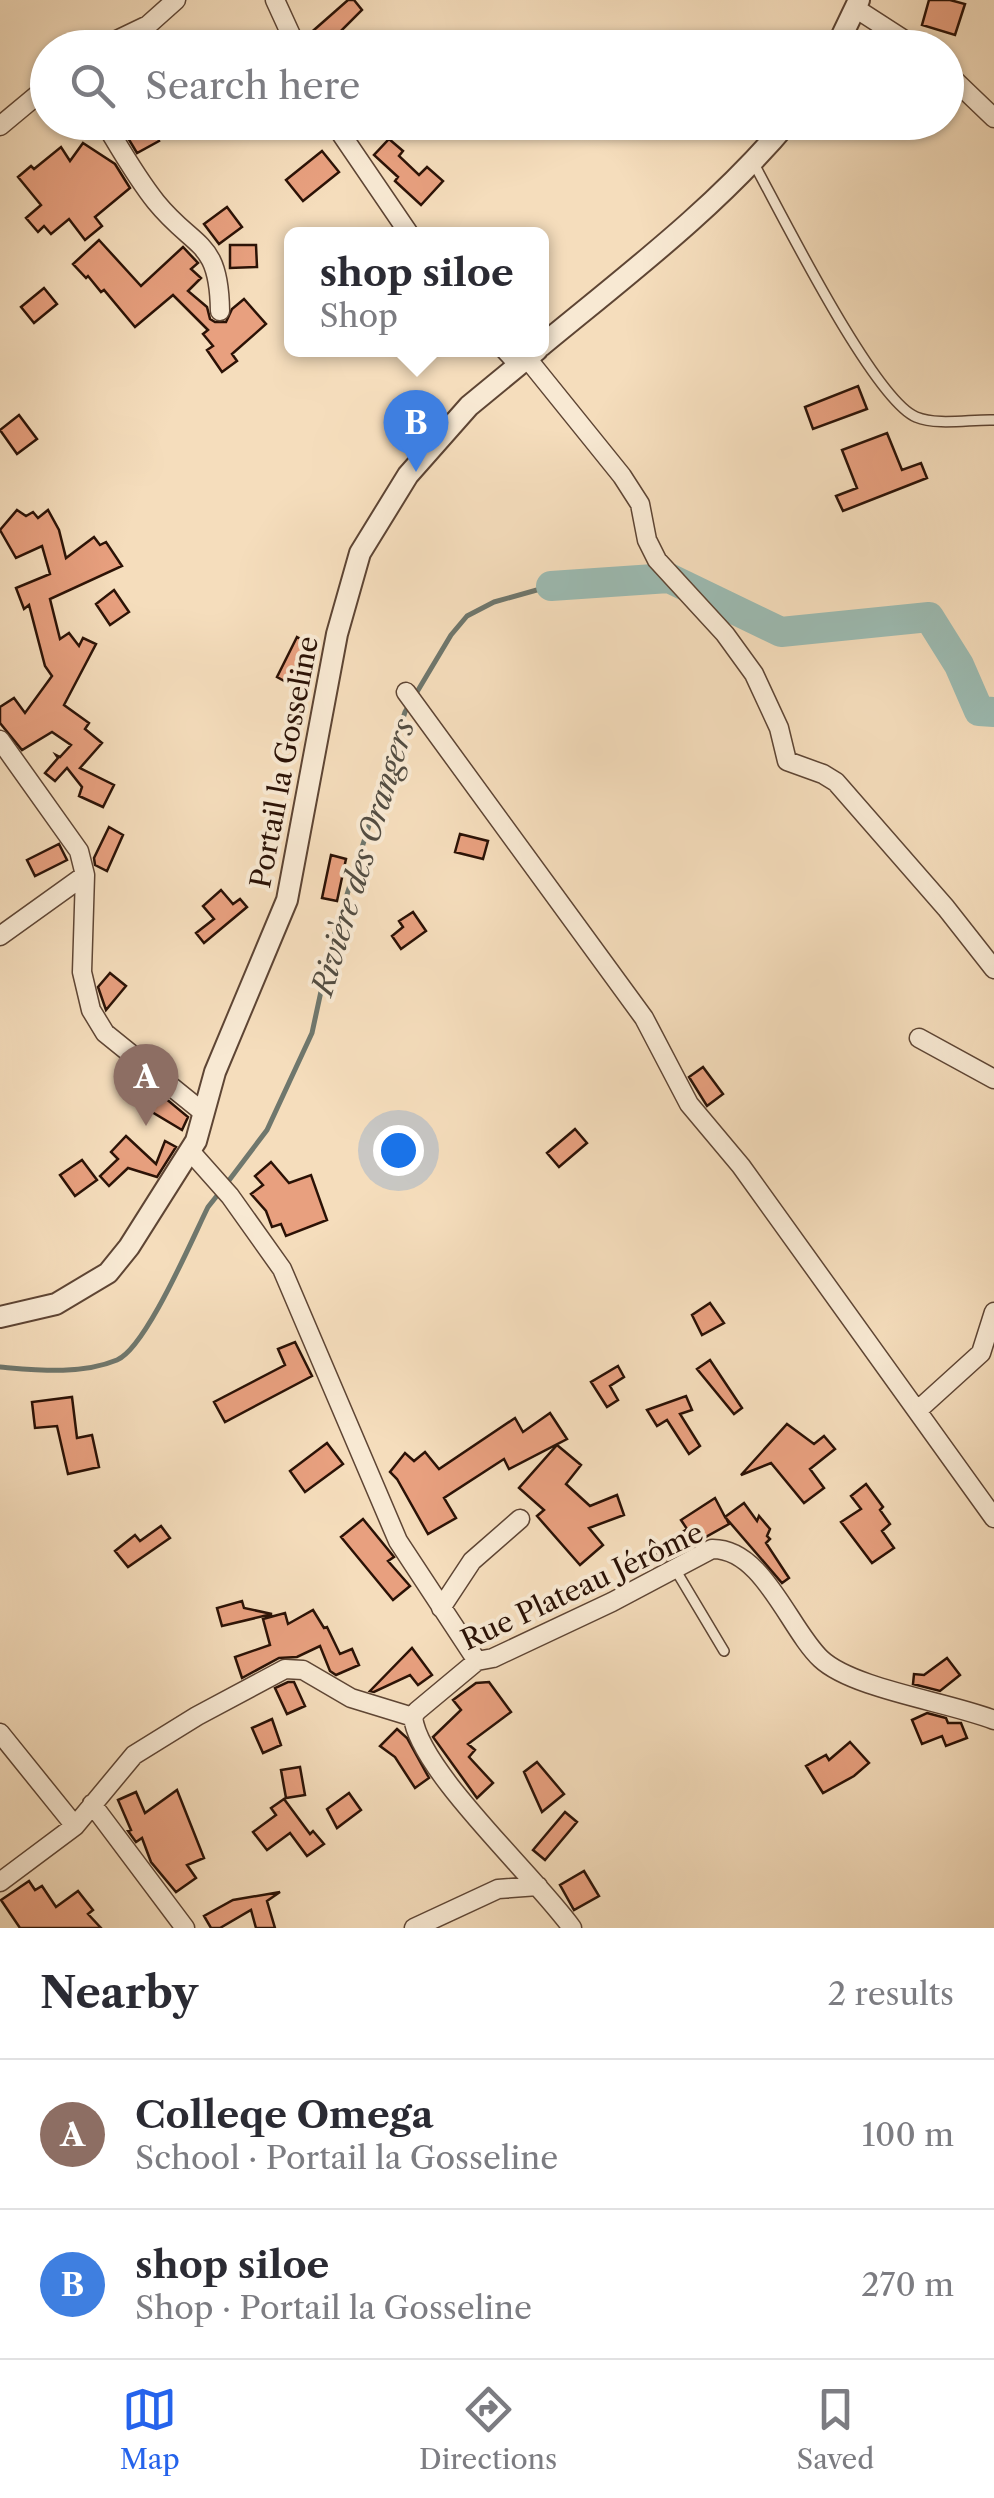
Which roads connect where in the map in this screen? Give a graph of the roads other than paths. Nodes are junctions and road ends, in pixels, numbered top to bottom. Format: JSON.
{"nodes":[{"id":1,"x":176,"y":0,"type":"edge"},
{"id":2,"x":275,"y":0,"type":"edge"},
{"id":3,"x":857,"y":4,"type":"edge"},
{"id":4,"x":138,"y":30,"type":"edge"},
{"id":5,"x":289,"y":30,"type":"edge"},
{"id":6,"x":845,"y":30,"type":"edge"},
{"id":7,"x":892,"y":30,"type":"edge"},
{"id":8,"x":964,"y":89,"type":"edge"},
{"id":9,"x":30,"y":101,"type":"edge"},
{"id":10,"x":994,"y":118,"type":"edge"},
{"id":11,"x":0,"y":126,"type":"edge"},
{"id":12,"x":115,"y":140,"type":"edge"},
{"id":13,"x":345,"y":140,"type":"edge"},
{"id":14,"x":772,"y":140,"type":"edge"},
{"id":15,"x":753,"y":162,"type":"junction"},
{"id":16,"x":405,"y":227,"type":"edge"},
{"id":17,"x":220,"y":311,"type":"dead end"},
{"id":18,"x":549,"y":336,"type":"edge"},
{"id":19,"x":523,"y":357,"type":"edge"},
{"id":20,"x":530,"y":357,"type":"edge"},
{"id":21,"x":994,"y":420,"type":"edge"},
{"id":22,"x":406,"y":692,"type":"dead end"},
{"id":23,"x":0,"y":740,"type":"edge"},
{"id":24,"x":85,"y":875,"type":"junction"},
{"id":25,"x":0,"y":936,"type":"edge"},
{"id":26,"x":994,"y":969,"type":"edge"},
{"id":27,"x":920,"y":1038,"type":"dead end"},
{"id":28,"x":994,"y":1079,"type":"edge"},
{"id":29,"x":204,"y":1113,"type":"junction"},
{"id":30,"x":190,"y":1151,"type":"junction"},
{"id":31,"x":994,"y":1312,"type":"edge"},
{"id":32,"x":0,"y":1318,"type":"edge"},
{"id":33,"x":917,"y":1411,"type":"junction"},
{"id":34,"x":994,"y":1518,"type":"edge"},
{"id":35,"x":520,"y":1519,"type":"dead end"},
{"id":36,"x":675,"y":1569,"type":"junction"},
{"id":37,"x":441,"y":1608,"type":"junction"},
{"id":38,"x":724,"y":1651,"type":"dead end"},
{"id":39,"x":477,"y":1662,"type":"junction"},
{"id":40,"x":413,"y":1717,"type":"junction"},
{"id":41,"x":994,"y":1720,"type":"edge"},
{"id":42,"x":0,"y":1733,"type":"edge"},
{"id":43,"x":92,"y":1804,"type":"junction"},
{"id":44,"x":74,"y":1826,"type":"junction"},
{"id":45,"x":0,"y":1882,"type":"edge"},
{"id":46,"x":538,"y":1886,"type":"junction"},
{"id":47,"x":185,"y":1928,"type":"edge"},
{"id":48,"x":414,"y":1928,"type":"edge"},
{"id":49,"x":572,"y":1928,"type":"edge"}],
"edges":[{"from":1,"to":4,"type":"street"},
{"from":2,"to":5,"type":"street"},
{"from":3,"to":6,"type":"street"},
{"from":3,"to":7,"type":"street"},
{"from":8,"to":10,"type":"street"},
{"from":9,"to":11,"type":"street"},
{"from":12,"to":17,"type":"street"},
{"from":13,"to":16,"type":"street"},
{"from":14,"to":15,"type":"street","name":"Portail la Gosseline"},
{"from":15,"to":18,"type":"street","name":"Portail la Gosseline"},
{"from":15,"to":21,"type":"lane"},
{"from":19,"to":29,"type":"street","name":"Portail la Gosseline"},
{"from":20,"to":26,"type":"street"},
{"from":22,"to":33,"type":"street"},
{"from":23,"to":24,"type":"street"},
{"from":24,"to":25,"type":"street"},
{"from":24,"to":29,"type":"street"},
{"from":27,"to":28,"type":"street"},
{"from":29,"to":30,"type":"street","name":"Portail la Gosseline"},
{"from":30,"to":32,"type":"street","name":"Portail la Gosseline"},
{"from":30,"to":37,"type":"street"},
{"from":31,"to":33,"type":"street"},
{"from":33,"to":34,"type":"street"},
{"from":35,"to":37,"type":"street"},
{"from":36,"to":38,"type":"lane"},
{"from":36,"to":39,"type":"street","name":"Rue Plateau Jérôme"},
{"from":36,"to":41,"type":"street","name":"Rue Plateau Jérôme"},
{"from":37,"to":39,"type":"street"},
{"from":39,"to":40,"type":"street","name":"Rue Plateau Jérôme"},
{"from":40,"to":43,"type":"street"},
{"from":40,"to":46,"type":"street"},
{"from":42,"to":44,"type":"street"},
{"from":43,"to":44,"type":"street"},
{"from":43,"to":47,"type":"street"},
{"from":44,"to":45,"type":"street"},
{"from":46,"to":48,"type":"street"},
{"from":46,"to":49,"type":"street"}]}
